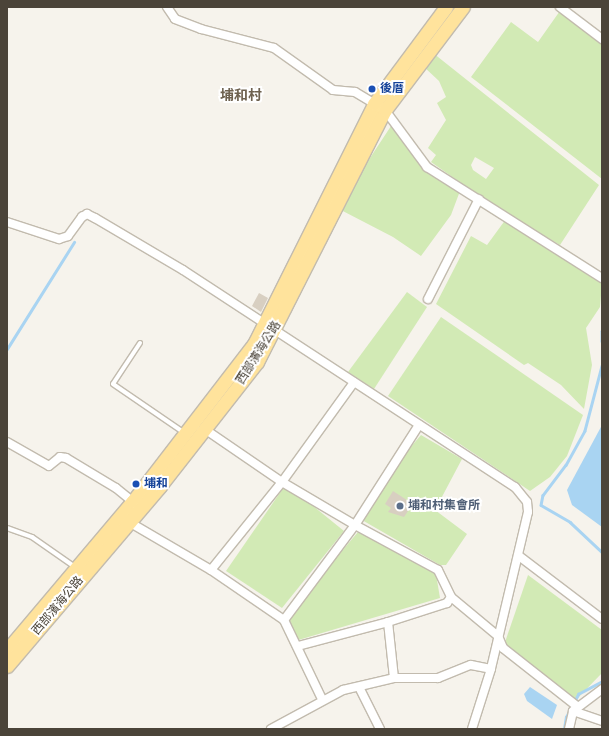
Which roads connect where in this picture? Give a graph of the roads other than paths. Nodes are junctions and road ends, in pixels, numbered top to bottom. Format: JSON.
{"nodes":[{"id":1,"x":167,"y":7,"type":"edge"},
{"id":2,"x":446,"y":7,"type":"edge"},
{"id":3,"x":463,"y":7,"type":"edge"},
{"id":4,"x":560,"y":7,"type":"edge"},
{"id":5,"x":602,"y":39,"type":"edge"},
{"id":6,"x":380,"y":107,"type":"junction"},
{"id":7,"x":479,"y":199,"type":"junction"},
{"id":8,"x":7,"y":222,"type":"edge"},
{"id":9,"x":602,"y":278,"type":"edge"},
{"id":10,"x":428,"y":300,"type":"dead end"},
{"id":11,"x":271,"y":326,"type":"junction"},
{"id":12,"x":140,"y":343,"type":"dead end"},
{"id":13,"x":354,"y":382,"type":"junction"},
{"id":14,"x":419,"y":425,"type":"junction"},
{"id":15,"x":206,"y":430,"type":"junction"},
{"id":16,"x":185,"y":433,"type":"junction"},
{"id":17,"x":7,"y":442,"type":"edge"},
{"id":18,"x":282,"y":482,"type":"junction"},
{"id":19,"x":137,"y":505,"type":"junction"},
{"id":20,"x":129,"y":522,"type":"junction"},
{"id":21,"x":356,"y":525,"type":"junction"},
{"id":22,"x":7,"y":528,"type":"edge"},
{"id":23,"x":519,"y":556,"type":"junction"},
{"id":24,"x":211,"y":570,"type":"junction"},
{"id":25,"x":80,"y":571,"type":"junction"},
{"id":26,"x":451,"y":597,"type":"junction"},
{"id":27,"x":602,"y":619,"type":"edge"},
{"id":28,"x":284,"y":620,"type":"junction"},
{"id":29,"x":388,"y":622,"type":"junction"},
{"id":30,"x":498,"y":636,"type":"junction"},
{"id":31,"x":298,"y":646,"type":"junction"},
{"id":32,"x":7,"y":650,"type":"edge"},
{"id":33,"x":7,"y":666,"type":"edge"},
{"id":34,"x":491,"y":669,"type":"junction"},
{"id":35,"x":394,"y":678,"type":"junction"},
{"id":36,"x":359,"y":687,"type":"junction"},
{"id":37,"x":602,"y":689,"type":"edge"},
{"id":38,"x":322,"y":699,"type":"junction"},
{"id":39,"x":576,"y":709,"type":"junction"},
{"id":40,"x":602,"y":722,"type":"edge"},
{"id":41,"x":476,"y":728,"type":"edge"},
{"id":42,"x":271,"y":729,"type":"edge"},
{"id":43,"x":380,"y":729,"type":"edge"},
{"id":44,"x":569,"y":729,"type":"edge"}],
"edges":[{"from":1,"to":6,"type":"street"},
{"from":2,"to":6,"type":"main road","name":"西部濱海公路"},
{"from":3,"to":6,"type":"main road","name":"西部濱海公路"},
{"from":4,"to":5,"type":"street"},
{"from":6,"to":7,"type":"street"},
{"from":6,"to":11,"type":"main road","name":"西部濱海公路"},
{"from":7,"to":9,"type":"street"},
{"from":7,"to":10,"type":"street"},
{"from":8,"to":11,"type":"street"},
{"from":11,"to":13,"type":"street"},
{"from":11,"to":15,"type":"main road","name":"西部濱海公路"},
{"from":11,"to":16,"type":"main road","name":"西部濱海公路"},
{"from":12,"to":16,"type":"lane"},
{"from":13,"to":14,"type":"street"},
{"from":13,"to":18,"type":"street"},
{"from":14,"to":21,"type":"street"},
{"from":14,"to":23,"type":"street"},
{"from":15,"to":16,"type":"street"},
{"from":15,"to":18,"type":"street"},
{"from":15,"to":19,"type":"main road","name":"西部濱海公路"},
{"from":16,"to":19,"type":"main road","name":"西部濱海公路"},
{"from":17,"to":19,"type":"street"},
{"from":18,"to":21,"type":"street"},
{"from":18,"to":24,"type":"street"},
{"from":19,"to":20,"type":"main road","name":"西部濱海公路"},
{"from":19,"to":25,"type":"main road","name":"西部濱海公路"},
{"from":20,"to":24,"type":"street"},
{"from":20,"to":25,"type":"main road","name":"西部濱海公路"},
{"from":21,"to":26,"type":"street"},
{"from":21,"to":28,"type":"street"},
{"from":22,"to":25,"type":"lane"},
{"from":23,"to":27,"type":"street"},
{"from":23,"to":30,"type":"street"},
{"from":24,"to":28,"type":"street"},
{"from":25,"to":32,"type":"main road","name":"西部濱海公路"},
{"from":25,"to":33,"type":"main road","name":"西部濱海公路"},
{"from":26,"to":29,"type":"street"},
{"from":26,"to":30,"type":"street"},
{"from":28,"to":31,"type":"street"},
{"from":29,"to":31,"type":"street"},
{"from":29,"to":35,"type":"street"},
{"from":30,"to":34,"type":"street"},
{"from":30,"to":39,"type":"street"},
{"from":31,"to":38,"type":"street"},
{"from":34,"to":35,"type":"street"},
{"from":34,"to":41,"type":"street"},
{"from":35,"to":36,"type":"street"},
{"from":36,"to":38,"type":"street"},
{"from":36,"to":43,"type":"street"},
{"from":37,"to":39,"type":"street"},
{"from":38,"to":42,"type":"street"},
{"from":39,"to":40,"type":"street"},
{"from":39,"to":44,"type":"street"}]}
